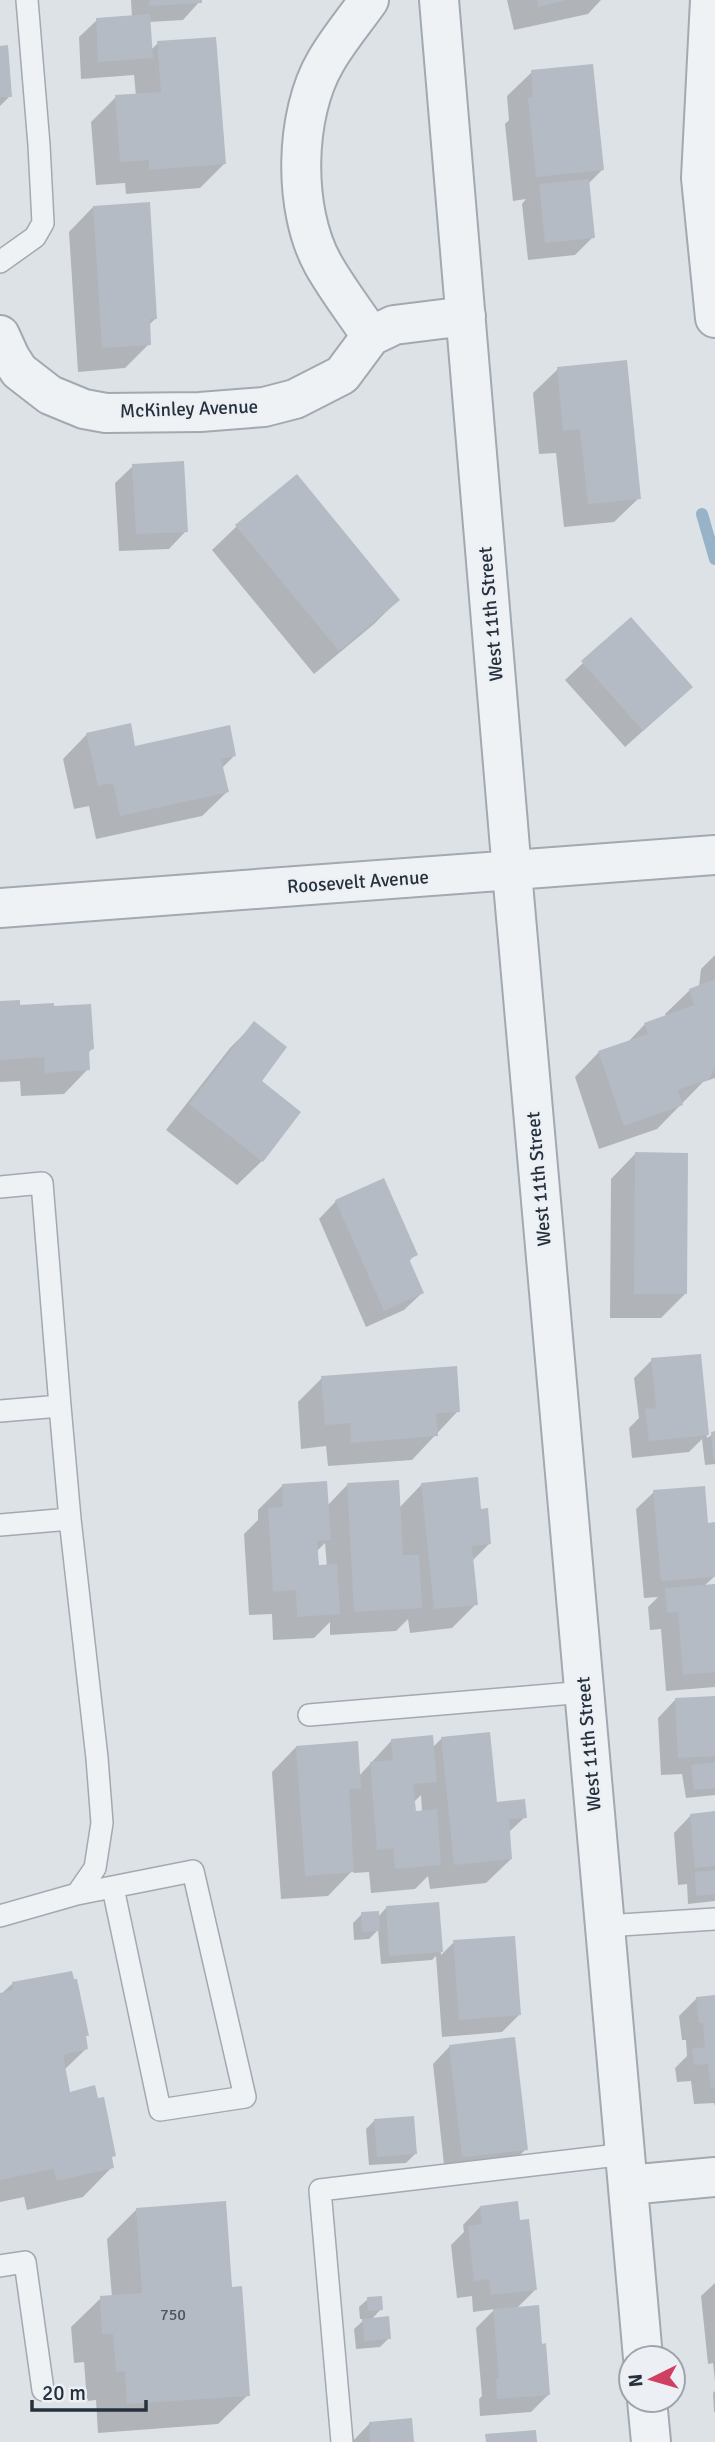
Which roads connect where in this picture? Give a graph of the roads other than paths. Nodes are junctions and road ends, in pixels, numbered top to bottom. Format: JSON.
{"nodes":[{"id":1,"x":27,"y":0,"type":"edge"},
{"id":2,"x":369,"y":0,"type":"edge"},
{"id":3,"x":439,"y":0,"type":"edge"},
{"id":4,"x":710,"y":0,"type":"edge"},
{"id":5,"x":0,"y":262,"type":"edge"},
{"id":6,"x":466,"y":316,"type":"junction"},
{"id":7,"x":715,"y":317,"type":"edge"},
{"id":8,"x":0,"y":335,"type":"edge"},
{"id":9,"x":371,"y":336,"type":"junction"},
{"id":10,"x":715,"y":855,"type":"edge"},
{"id":11,"x":512,"y":872,"type":"junction"},
{"id":12,"x":0,"y":908,"type":"edge"},
{"id":13,"x":0,"y":1187,"type":"edge"},
{"id":14,"x":60,"y":1406,"type":"junction"},
{"id":15,"x":0,"y":1411,"type":"edge"},
{"id":16,"x":70,"y":1519,"type":"junction"},
{"id":17,"x":0,"y":1525,"type":"edge"},
{"id":18,"x":585,"y":1692,"type":"junction"},
{"id":19,"x":309,"y":1714,"type":"dead end"},
{"id":20,"x":113,"y":1888,"type":"junction"},
{"id":21,"x":77,"y":1894,"type":"junction"},
{"id":22,"x":0,"y":1916,"type":"edge"},
{"id":23,"x":715,"y":1919,"type":"edge"},
{"id":24,"x":605,"y":1926,"type":"junction"},
{"id":25,"x":627,"y":2170,"type":"junction"},
{"id":26,"x":715,"y":2177,"type":"edge"},
{"id":27,"x":0,"y":2266,"type":"edge"},
{"id":28,"x":642,"y":2344,"type":"edge"},
{"id":29,"x":43,"y":2390,"type":"dead end"},
{"id":30,"x":648,"y":2414,"type":"edge"},
{"id":31,"x":342,"y":2442,"type":"edge"},
{"id":32,"x":651,"y":2442,"type":"edge"}],
"edges":[{"from":1,"to":5,"type":"lane"},
{"from":2,"to":9,"type":"street"},
{"from":3,"to":6,"type":"street","name":"West 11th Street"},
{"from":4,"to":7,"type":"street"},
{"from":6,"to":9,"type":"street"},
{"from":6,"to":11,"type":"street","name":"West 11th Street"},
{"from":8,"to":9,"type":"street","name":"McKinley Avenue"},
{"from":10,"to":11,"type":"street","name":"Roosevelt Avenue"},
{"from":11,"to":12,"type":"street","name":"Roosevelt Avenue"},
{"from":11,"to":18,"type":"street","name":"West 11th Street"},
{"from":13,"to":14,"type":"lane"},
{"from":14,"to":15,"type":"lane"},
{"from":14,"to":16,"type":"lane"},
{"from":16,"to":17,"type":"lane"},
{"from":16,"to":21,"type":"lane"},
{"from":18,"to":19,"type":"lane"},
{"from":18,"to":24,"type":"street","name":"West 11th Street"},
{"from":20,"to":20,"type":"lane"},
{"from":20,"to":21,"type":"lane"},
{"from":21,"to":22,"type":"lane"},
{"from":23,"to":24,"type":"lane"},
{"from":24,"to":25,"type":"street","name":"West 11th Street"},
{"from":25,"to":26,"type":"street"},
{"from":25,"to":28,"type":"street","name":"West 11th Street"},
{"from":25,"to":31,"type":"lane"},
{"from":27,"to":29,"type":"lane"},
{"from":30,"to":32,"type":"street"}]}
